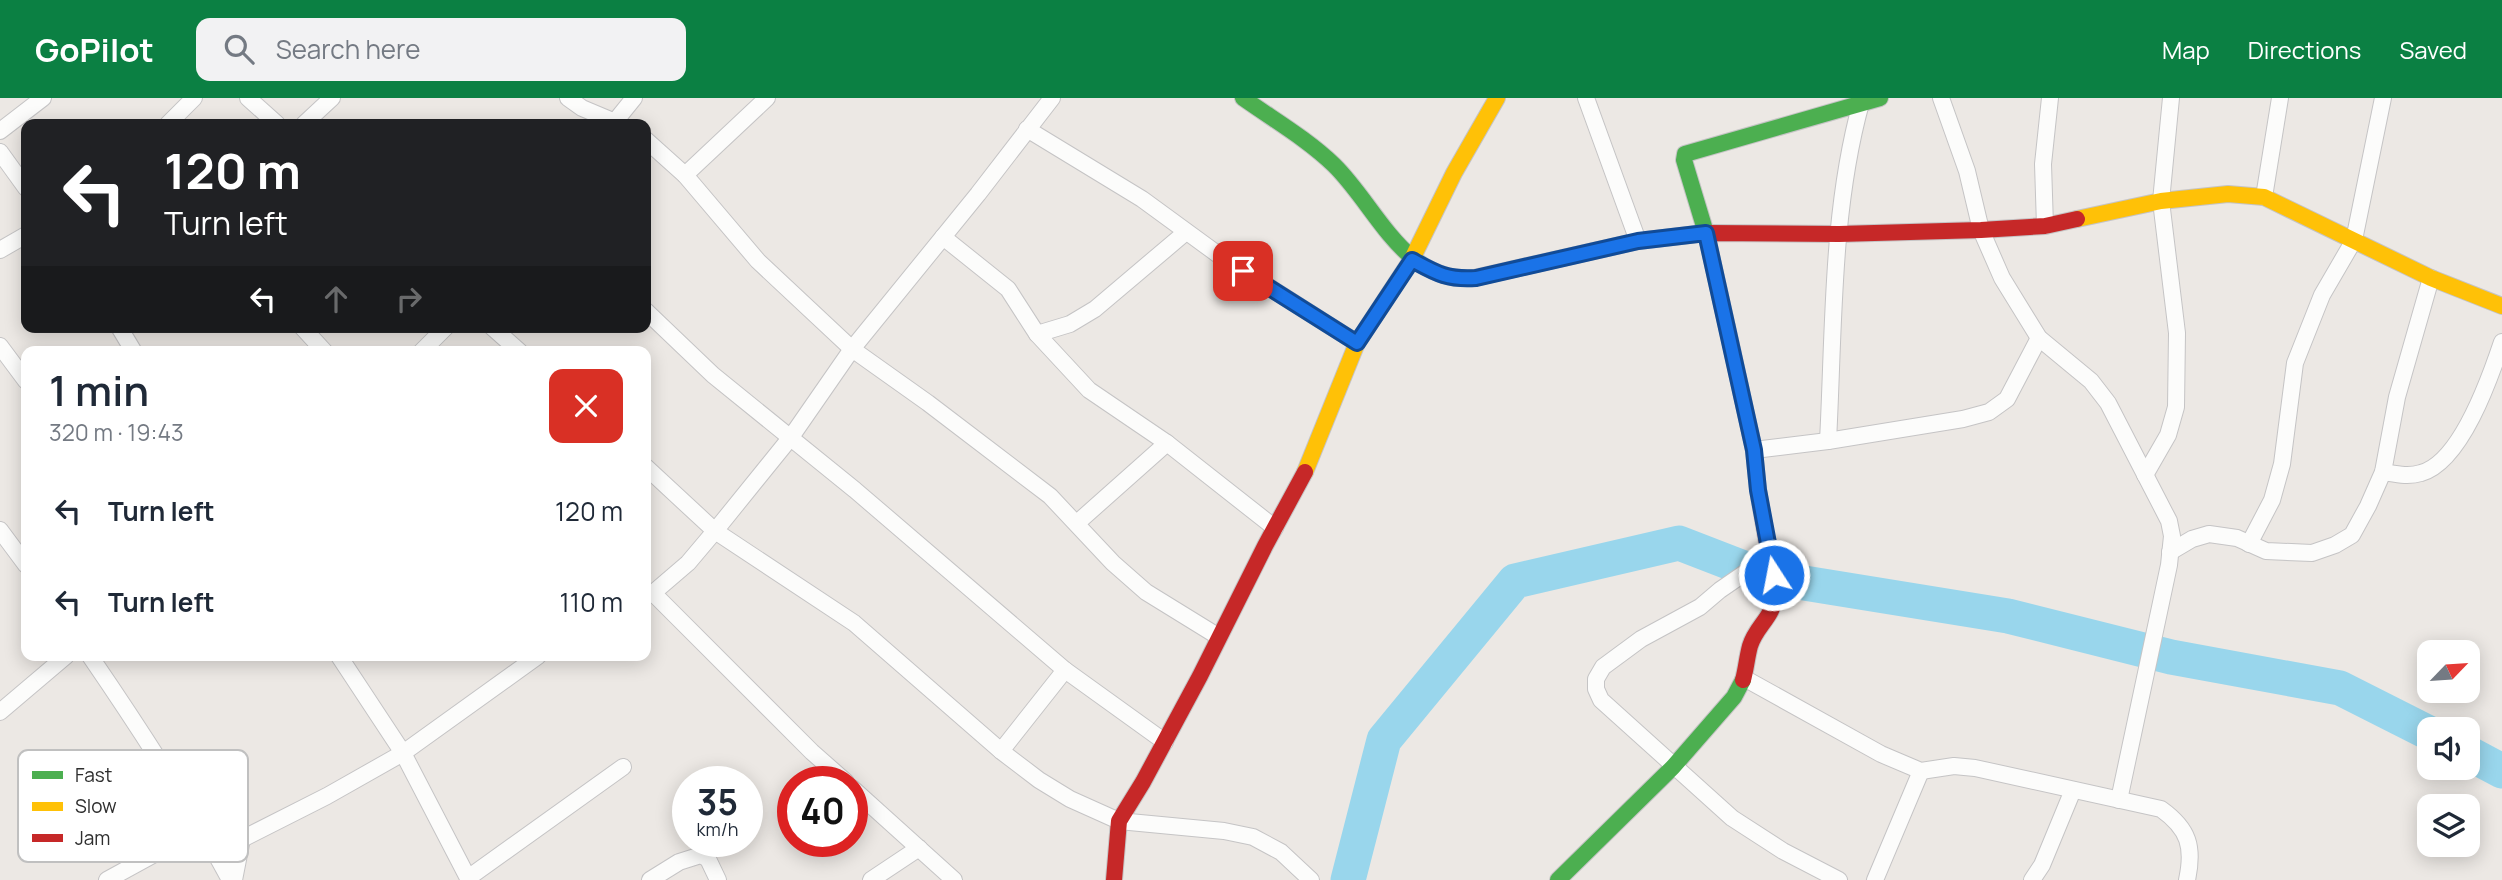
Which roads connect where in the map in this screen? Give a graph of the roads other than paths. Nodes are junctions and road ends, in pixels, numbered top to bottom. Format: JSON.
{"nodes":[{"id":1,"x":43,"y":98,"type":"edge"},
{"id":2,"x":194,"y":98,"type":"edge"},
{"id":3,"x":248,"y":98,"type":"edge"},
{"id":4,"x":332,"y":98,"type":"edge"},
{"id":5,"x":568,"y":98,"type":"edge"},
{"id":6,"x":634,"y":98,"type":"edge"},
{"id":7,"x":768,"y":98,"type":"edge"},
{"id":8,"x":1052,"y":98,"type":"edge"},
{"id":9,"x":1243,"y":98,"type":"edge"},
{"id":10,"x":1497,"y":98,"type":"edge"},
{"id":11,"x":1586,"y":98,"type":"edge"},
{"id":12,"x":1880,"y":98,"type":"edge"},
{"id":13,"x":1941,"y":98,"type":"edge"},
{"id":14,"x":2050,"y":98,"type":"edge"},
{"id":15,"x":2171,"y":98,"type":"edge"},
{"id":16,"x":2280,"y":98,"type":"edge"},
{"id":17,"x":2383,"y":98,"type":"edge"},
{"id":18,"x":1861,"y":103,"type":"junction"},
{"id":19,"x":173,"y":119,"type":"edge"},
{"id":20,"x":271,"y":119,"type":"edge"},
{"id":21,"x":309,"y":119,"type":"edge"},
{"id":22,"x":607,"y":119,"type":"edge"},
{"id":23,"x":619,"y":119,"type":"edge"},
{"id":24,"x":1027,"y":129,"type":"junction"},
{"id":25,"x":0,"y":131,"type":"edge"},
{"id":26,"x":651,"y":144,"type":"edge"},
{"id":27,"x":0,"y":152,"type":"edge"},
{"id":28,"x":685,"y":175,"type":"junction"},
{"id":29,"x":21,"y":181,"type":"edge"},
{"id":30,"x":2264,"y":197,"type":"junction"},
{"id":31,"x":2161,"y":201,"type":"junction"},
{"id":32,"x":2045,"y":226,"type":"junction"},
{"id":33,"x":1981,"y":230,"type":"junction"},
{"id":34,"x":1186,"y":232,"type":"junction"},
{"id":35,"x":1706,"y":233,"type":"junction"},
{"id":36,"x":1839,"y":234,"type":"junction"},
{"id":37,"x":943,"y":237,"type":"junction"},
{"id":38,"x":21,"y":238,"type":"edge"},
{"id":39,"x":2354,"y":240,"type":"junction"},
{"id":40,"x":1638,"y":241,"type":"junction"},
{"id":41,"x":0,"y":250,"type":"edge"},
{"id":42,"x":1412,"y":260,"type":"junction"},
{"id":43,"x":2431,"y":278,"type":"junction"},
{"id":44,"x":2502,"y":306,"type":"edge"},
{"id":45,"x":651,"y":316,"type":"edge"},
{"id":46,"x":308,"y":333,"type":"edge"},
{"id":47,"x":440,"y":333,"type":"edge"},
{"id":48,"x":499,"y":333,"type":"edge"},
{"id":49,"x":1037,"y":334,"type":"junction"},
{"id":50,"x":2039,"y":338,"type":"junction"},
{"id":51,"x":2502,"y":342,"type":"edge"},
{"id":52,"x":1357,"y":343,"type":"junction"},
{"id":53,"x":0,"y":346,"type":"edge"},
{"id":54,"x":319,"y":346,"type":"edge"},
{"id":55,"x":427,"y":346,"type":"edge"},
{"id":56,"x":513,"y":346,"type":"edge"},
{"id":57,"x":852,"y":349,"type":"junction"},
{"id":58,"x":21,"y":374,"type":"edge"},
{"id":59,"x":791,"y":437,"type":"junction"},
{"id":60,"x":1828,"y":442,"type":"junction"},
{"id":61,"x":1167,"y":443,"type":"junction"},
{"id":62,"x":1754,"y":450,"type":"junction"},
{"id":63,"x":651,"y":472,"type":"edge"},
{"id":64,"x":2383,"y":472,"type":"junction"},
{"id":65,"x":2145,"y":475,"type":"junction"},
{"id":66,"x":1077,"y":523,"type":"junction"},
{"id":67,"x":1275,"y":527,"type":"junction"},
{"id":68,"x":0,"y":530,"type":"edge"},
{"id":69,"x":715,"y":531,"type":"junction"},
{"id":70,"x":2249,"y":544,"type":"junction"},
{"id":71,"x":2171,"y":552,"type":"junction"},
{"id":72,"x":1771,"y":555,"type":"junction"},
{"id":73,"x":21,"y":558,"type":"edge"},
{"id":74,"x":651,"y":592,"type":"edge"},
{"id":75,"x":651,"y":596,"type":"edge"},
{"id":76,"x":1219,"y":637,"type":"junction"},
{"id":77,"x":60,"y":661,"type":"edge"},
{"id":78,"x":93,"y":661,"type":"edge"},
{"id":79,"x":342,"y":661,"type":"edge"},
{"id":80,"x":531,"y":661,"type":"edge"},
{"id":81,"x":1065,"y":670,"type":"junction"},
{"id":82,"x":1744,"y":678,"type":"junction"},
{"id":83,"x":0,"y":712,"type":"edge"},
{"id":84,"x":1165,"y":742,"type":"junction"},
{"id":85,"x":153,"y":750,"type":"edge"},
{"id":86,"x":1002,"y":751,"type":"junction"},
{"id":87,"x":403,"y":753,"type":"junction"},
{"id":88,"x":828,"y":766,"type":"edge"},
{"id":89,"x":623,"y":767,"type":"dead end"},
{"id":90,"x":1673,"y":767,"type":"junction"},
{"id":91,"x":1921,"y":771,"type":"junction"},
{"id":92,"x":2073,"y":790,"type":"junction"},
{"id":93,"x":2119,"y":800,"type":"junction"},
{"id":94,"x":868,"y":802,"type":"edge"},
{"id":95,"x":1119,"y":821,"type":"junction"},
{"id":96,"x":248,"y":836,"type":"edge"},
{"id":97,"x":919,"y":848,"type":"junction"},
{"id":98,"x":140,"y":862,"type":"edge"},
{"id":99,"x":222,"y":862,"type":"edge"},
{"id":100,"x":236,"y":862,"type":"edge"},
{"id":101,"x":469,"y":879,"type":"edge"},
{"id":102,"x":107,"y":880,"type":"edge"},
{"id":103,"x":232,"y":880,"type":"edge"},
{"id":104,"x":650,"y":880,"type":"edge"},
{"id":105,"x":718,"y":880,"type":"edge"},
{"id":106,"x":871,"y":880,"type":"edge"},
{"id":107,"x":954,"y":880,"type":"edge"},
{"id":108,"x":1114,"y":880,"type":"edge"},
{"id":109,"x":1311,"y":880,"type":"edge"},
{"id":110,"x":1558,"y":880,"type":"edge"},
{"id":111,"x":1839,"y":880,"type":"edge"},
{"id":112,"x":1875,"y":880,"type":"edge"},
{"id":113,"x":2032,"y":880,"type":"edge"},
{"id":114,"x":2188,"y":880,"type":"edge"}],
"edges":[{"from":1,"to":25,"type":"street"},
{"from":2,"to":19,"type":"street"},
{"from":3,"to":20,"type":"street"},
{"from":4,"to":21,"type":"street"},
{"from":5,"to":22,"type":"street"},
{"from":6,"to":23,"type":"street"},
{"from":7,"to":28,"type":"street"},
{"from":8,"to":24,"type":"street"},
{"from":9,"to":42,"type":"street"},
{"from":10,"to":42,"type":"street"},
{"from":11,"to":40,"type":"street"},
{"from":12,"to":18,"type":"street"},
{"from":13,"to":33,"type":"street"},
{"from":14,"to":32,"type":"street"},
{"from":15,"to":31,"type":"street"},
{"from":16,"to":30,"type":"street"},
{"from":17,"to":39,"type":"street"},
{"from":18,"to":35,"type":"street"},
{"from":18,"to":36,"type":"street"},
{"from":24,"to":34,"type":"street"},
{"from":24,"to":37,"type":"street"},
{"from":26,"to":28,"type":"street"},
{"from":27,"to":29,"type":"street"},
{"from":28,"to":57,"type":"street"},
{"from":30,"to":31,"type":"street"},
{"from":30,"to":39,"type":"street"},
{"from":31,"to":32,"type":"street"},
{"from":31,"to":65,"type":"street"},
{"from":32,"to":33,"type":"street"},
{"from":33,"to":36,"type":"street"},
{"from":33,"to":50,"type":"street"},
{"from":34,"to":49,"type":"street"},
{"from":34,"to":52,"type":"street"},
{"from":35,"to":36,"type":"street"},
{"from":35,"to":40,"type":"street"},
{"from":35,"to":62,"type":"street"},
{"from":36,"to":60,"type":"street"},
{"from":37,"to":49,"type":"street"},
{"from":37,"to":57,"type":"street"},
{"from":38,"to":41,"type":"street"},
{"from":39,"to":43,"type":"street"},
{"from":39,"to":70,"type":"street"},
{"from":40,"to":42,"type":"street"},
{"from":42,"to":52,"type":"street"},
{"from":43,"to":44,"type":"street"},
{"from":43,"to":64,"type":"street"},
{"from":45,"to":59,"type":"street"},
{"from":46,"to":54,"type":"street"},
{"from":47,"to":55,"type":"street"},
{"from":48,"to":56,"type":"street"},
{"from":49,"to":61,"type":"street"},
{"from":50,"to":60,"type":"street"},
{"from":50,"to":65,"type":"street"},
{"from":51,"to":64,"type":"street"},
{"from":52,"to":67,"type":"street"},
{"from":53,"to":58,"type":"street"},
{"from":57,"to":59,"type":"street"},
{"from":57,"to":66,"type":"street"},
{"from":59,"to":69,"type":"street"},
{"from":59,"to":81,"type":"street"},
{"from":60,"to":62,"type":"street"},
{"from":61,"to":66,"type":"street"},
{"from":61,"to":67,"type":"street"},
{"from":62,"to":72,"type":"street"},
{"from":63,"to":69,"type":"street"},
{"from":64,"to":70,"type":"street"},
{"from":65,"to":71,"type":"street"},
{"from":66,"to":76,"type":"street"},
{"from":67,"to":76,"type":"street"},
{"from":68,"to":73,"type":"street"},
{"from":69,"to":74,"type":"street"},
{"from":69,"to":86,"type":"street"},
{"from":70,"to":71,"type":"street"},
{"from":71,"to":93,"type":"street"},
{"from":72,"to":82,"type":"street"},
{"from":72,"to":90,"type":"street"},
{"from":75,"to":88,"type":"street"},
{"from":76,"to":84,"type":"street"},
{"from":77,"to":83,"type":"street"},
{"from":78,"to":85,"type":"street"},
{"from":79,"to":87,"type":"street"},
{"from":80,"to":87,"type":"street"},
{"from":81,"to":84,"type":"street"},
{"from":81,"to":86,"type":"street"},
{"from":82,"to":90,"type":"street"},
{"from":82,"to":91,"type":"street"},
{"from":84,"to":95,"type":"street"},
{"from":86,"to":95,"type":"street"},
{"from":87,"to":96,"type":"street"},
{"from":87,"to":101,"type":"street"},
{"from":89,"to":101,"type":"street"},
{"from":90,"to":110,"type":"street"},
{"from":90,"to":111,"type":"street"},
{"from":91,"to":92,"type":"street"},
{"from":91,"to":112,"type":"street"},
{"from":92,"to":93,"type":"street"},
{"from":92,"to":113,"type":"street"},
{"from":93,"to":114,"type":"street"},
{"from":94,"to":97,"type":"street"},
{"from":95,"to":108,"type":"street"},
{"from":95,"to":109,"type":"street"},
{"from":97,"to":106,"type":"street"},
{"from":97,"to":107,"type":"street"},
{"from":98,"to":102,"type":"street"},
{"from":99,"to":103,"type":"street"},
{"from":100,"to":103,"type":"street"},
{"from":104,"to":105,"type":"street"}]}
